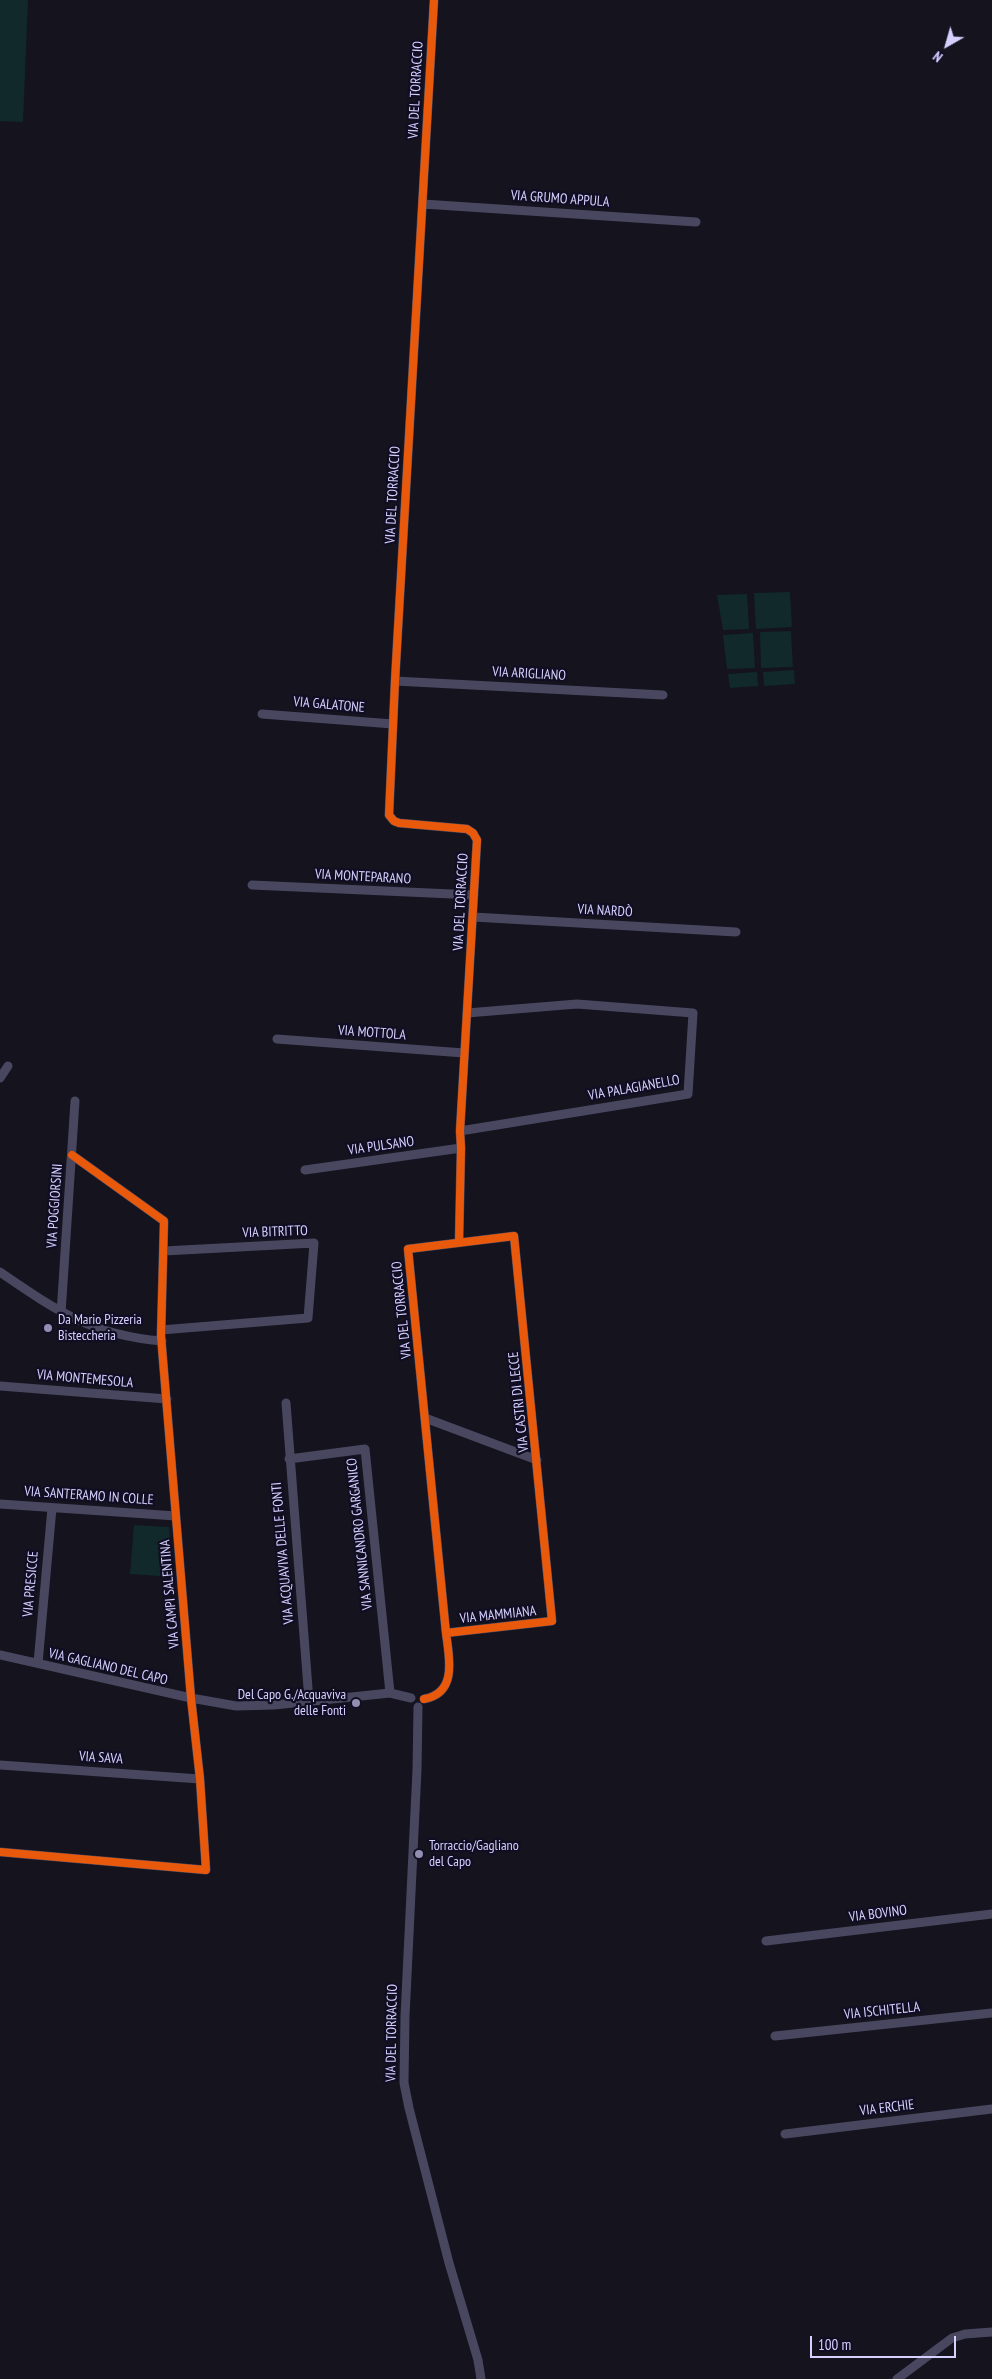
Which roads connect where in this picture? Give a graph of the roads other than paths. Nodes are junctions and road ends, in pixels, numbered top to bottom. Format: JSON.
{"nodes":[{"id":1,"x":434,"y":0,"type":"edge"},
{"id":2,"x":423,"y":204,"type":"junction"},
{"id":3,"x":696,"y":222,"type":"dead end"},
{"id":4,"x":395,"y":681,"type":"junction"},
{"id":5,"x":663,"y":695,"type":"dead end"},
{"id":6,"x":262,"y":714,"type":"dead end"},
{"id":7,"x":393,"y":724,"type":"junction"},
{"id":8,"x":252,"y":885,"type":"dead end"},
{"id":9,"x":474,"y":895,"type":"junction"},
{"id":10,"x":473,"y":917,"type":"junction"},
{"id":11,"x":736,"y":932,"type":"dead end"},
{"id":12,"x":467,"y":1013,"type":"junction"},
{"id":13,"x":277,"y":1039,"type":"dead end"},
{"id":14,"x":464,"y":1053,"type":"junction"},
{"id":15,"x":8,"y":1066,"type":"dead end"},
{"id":16,"x":0,"y":1078,"type":"edge"},
{"id":17,"x":74,"y":1101,"type":"dead end"},
{"id":18,"x":460,"y":1131,"type":"junction"},
{"id":19,"x":461,"y":1148,"type":"junction"},
{"id":20,"x":72,"y":1155,"type":"junction"},
{"id":21,"x":305,"y":1170,"type":"dead end"},
{"id":22,"x":459,"y":1242,"type":"junction"},
{"id":23,"x":164,"y":1251,"type":"junction"},
{"id":24,"x":1,"y":1273,"type":"edge"},
{"id":25,"x":61,"y":1313,"type":"junction"},
{"id":26,"x":161,"y":1330,"type":"junction"},
{"id":27,"x":162,"y":1341,"type":"junction"},
{"id":28,"x":0,"y":1386,"type":"edge"},
{"id":29,"x":167,"y":1399,"type":"junction"},
{"id":30,"x":286,"y":1403,"type":"dead end"},
{"id":31,"x":425,"y":1418,"type":"junction"},
{"id":32,"x":289,"y":1460,"type":"junction"},
{"id":33,"x":537,"y":1460,"type":"junction"},
{"id":34,"x":0,"y":1504,"type":"edge"},
{"id":35,"x":52,"y":1508,"type":"junction"},
{"id":36,"x":176,"y":1516,"type":"junction"},
{"id":37,"x":552,"y":1621,"type":"joint"},
{"id":38,"x":446,"y":1633,"type":"junction"},
{"id":39,"x":0,"y":1655,"type":"edge"},
{"id":40,"x":38,"y":1663,"type":"junction"},
{"id":41,"x":390,"y":1693,"type":"junction"},
{"id":42,"x":191,"y":1698,"type":"junction"},
{"id":43,"x":411,"y":1698,"type":"junction"},
{"id":44,"x":424,"y":1699,"type":"junction"},
{"id":45,"x":309,"y":1701,"type":"junction"},
{"id":46,"x":418,"y":1707,"type":"junction"},
{"id":47,"x":0,"y":1765,"type":"edge"},
{"id":48,"x":200,"y":1779,"type":"junction"},
{"id":49,"x":0,"y":1852,"type":"edge"},
{"id":50,"x":992,"y":1914,"type":"edge"},
{"id":51,"x":766,"y":1942,"type":"dead end"},
{"id":52,"x":992,"y":2013,"type":"edge"},
{"id":53,"x":775,"y":2036,"type":"dead end"},
{"id":54,"x":992,"y":2110,"type":"edge"},
{"id":55,"x":785,"y":2134,"type":"dead end"},
{"id":56,"x":992,"y":2332,"type":"edge"},
{"id":57,"x":481,"y":2379,"type":"edge"},
{"id":58,"x":897,"y":2379,"type":"edge"}],
"edges":[{"from":1,"to":2,"type":"street","name":"VIA DEL TORRACCIO"},
{"from":2,"to":3,"type":"street","name":"VIA GRUMO APPULA"},
{"from":2,"to":4,"type":"street","name":"VIA DEL TORRACCIO"},
{"from":4,"to":5,"type":"street","name":"VIA ARIGLIANO"},
{"from":4,"to":7,"type":"street","name":"VIA DEL TORRACCIO"},
{"from":6,"to":7,"type":"street","name":"VIA GALATONE"},
{"from":7,"to":9,"type":"street","name":"VIA DEL TORRACCIO"},
{"from":8,"to":9,"type":"street","name":"VIA MONTEPARANO"},
{"from":9,"to":10,"type":"street","name":"VIA DEL TORRACCIO"},
{"from":10,"to":11,"type":"street","name":"VIA NARDÒ"},
{"from":10,"to":12,"type":"street","name":"VIA DEL TORRACCIO"},
{"from":12,"to":14,"type":"street","name":"VIA DEL TORRACCIO"},
{"from":12,"to":18,"type":"street","name":"VIA PALAGIANELLO"},
{"from":13,"to":14,"type":"street","name":"VIA MOTTOLA"},
{"from":14,"to":18,"type":"street","name":"VIA DEL TORRACCIO"},
{"from":15,"to":16,"type":"street"},
{"from":17,"to":20,"type":"street","name":"VIA POGGIORSINI"},
{"from":18,"to":19,"type":"street","name":"VIA DEL TORRACCIO"},
{"from":19,"to":21,"type":"street","name":"VIA PULSANO"},
{"from":19,"to":22,"type":"street","name":"VIA DEL TORRACCIO"},
{"from":20,"to":23,"type":"street","name":"VIA CAMPI SALENTINA"},
{"from":20,"to":25,"type":"street","name":"VIA POGGIORSINI"},
{"from":22,"to":31,"type":"street","name":"VIA DEL TORRACCIO"},
{"from":22,"to":33,"type":"street","name":"VIA CASTRI DI LECCE"},
{"from":23,"to":26,"type":"street","name":"VIA CAMPI SALENTINA"},
{"from":23,"to":26,"type":"street","name":"VIA BITRITTO"},
{"from":24,"to":25,"type":"street"},
{"from":25,"to":27,"type":"street"},
{"from":26,"to":27,"type":"street","name":"VIA CAMPI SALENTINA"},
{"from":27,"to":29,"type":"street","name":"VIA CAMPI SALENTINA"},
{"from":28,"to":29,"type":"street","name":"VIA MONTEMESOLA"},
{"from":29,"to":36,"type":"street","name":"VIA CAMPI SALENTINA"},
{"from":30,"to":32,"type":"street","name":"VIA ACQUAVIVA DELLE FONTI"},
{"from":31,"to":33,"type":"street"},
{"from":31,"to":38,"type":"street","name":"VIA DEL TORRACCIO"},
{"from":32,"to":41,"type":"street","name":"VIA SANNICANDRO GARGANICO"},
{"from":32,"to":45,"type":"street","name":"VIA ACQUAVIVA DELLE FONTI"},
{"from":33,"to":37,"type":"street","name":"VIA CASTRI DI LECCE"},
{"from":34,"to":35,"type":"street","name":"VIA SANTERAMO IN COLLE"},
{"from":35,"to":36,"type":"street","name":"VIA SANTERAMO IN COLLE"},
{"from":35,"to":40,"type":"street","name":"VIA PRESICCE"},
{"from":36,"to":42,"type":"street","name":"VIA CAMPI SALENTINA"},
{"from":37,"to":38,"type":"street","name":"VIA MAMMIANA"},
{"from":38,"to":44,"type":"street","name":"VIA DEL TORRACCIO"},
{"from":39,"to":40,"type":"street","name":"VIA GAGLIANO DEL CAPO"},
{"from":40,"to":42,"type":"street","name":"VIA GAGLIANO DEL CAPO"},
{"from":41,"to":43,"type":"street","name":"VIA GAGLIANO DEL CAPO"},
{"from":41,"to":45,"type":"street","name":"VIA GAGLIANO DEL CAPO"},
{"from":42,"to":45,"type":"street","name":"VIA GAGLIANO DEL CAPO"},
{"from":42,"to":48,"type":"street","name":"VIA CAMPI SALENTINA"},
{"from":43,"to":44,"type":"street"},
{"from":43,"to":46,"type":"street"},
{"from":44,"to":46,"type":"street"},
{"from":46,"to":57,"type":"street","name":"VIA DEL TORRACCIO"},
{"from":47,"to":48,"type":"street","name":"VIA SAVA"},
{"from":48,"to":49,"type":"street","name":"VIA CAMPI SALENTINA"},
{"from":50,"to":51,"type":"street","name":"VIA BOVINO"},
{"from":52,"to":53,"type":"street","name":"VIA ISCHITELLA"},
{"from":54,"to":55,"type":"street","name":"VIA ERCHIE"},
{"from":56,"to":58,"type":"street"}]}
